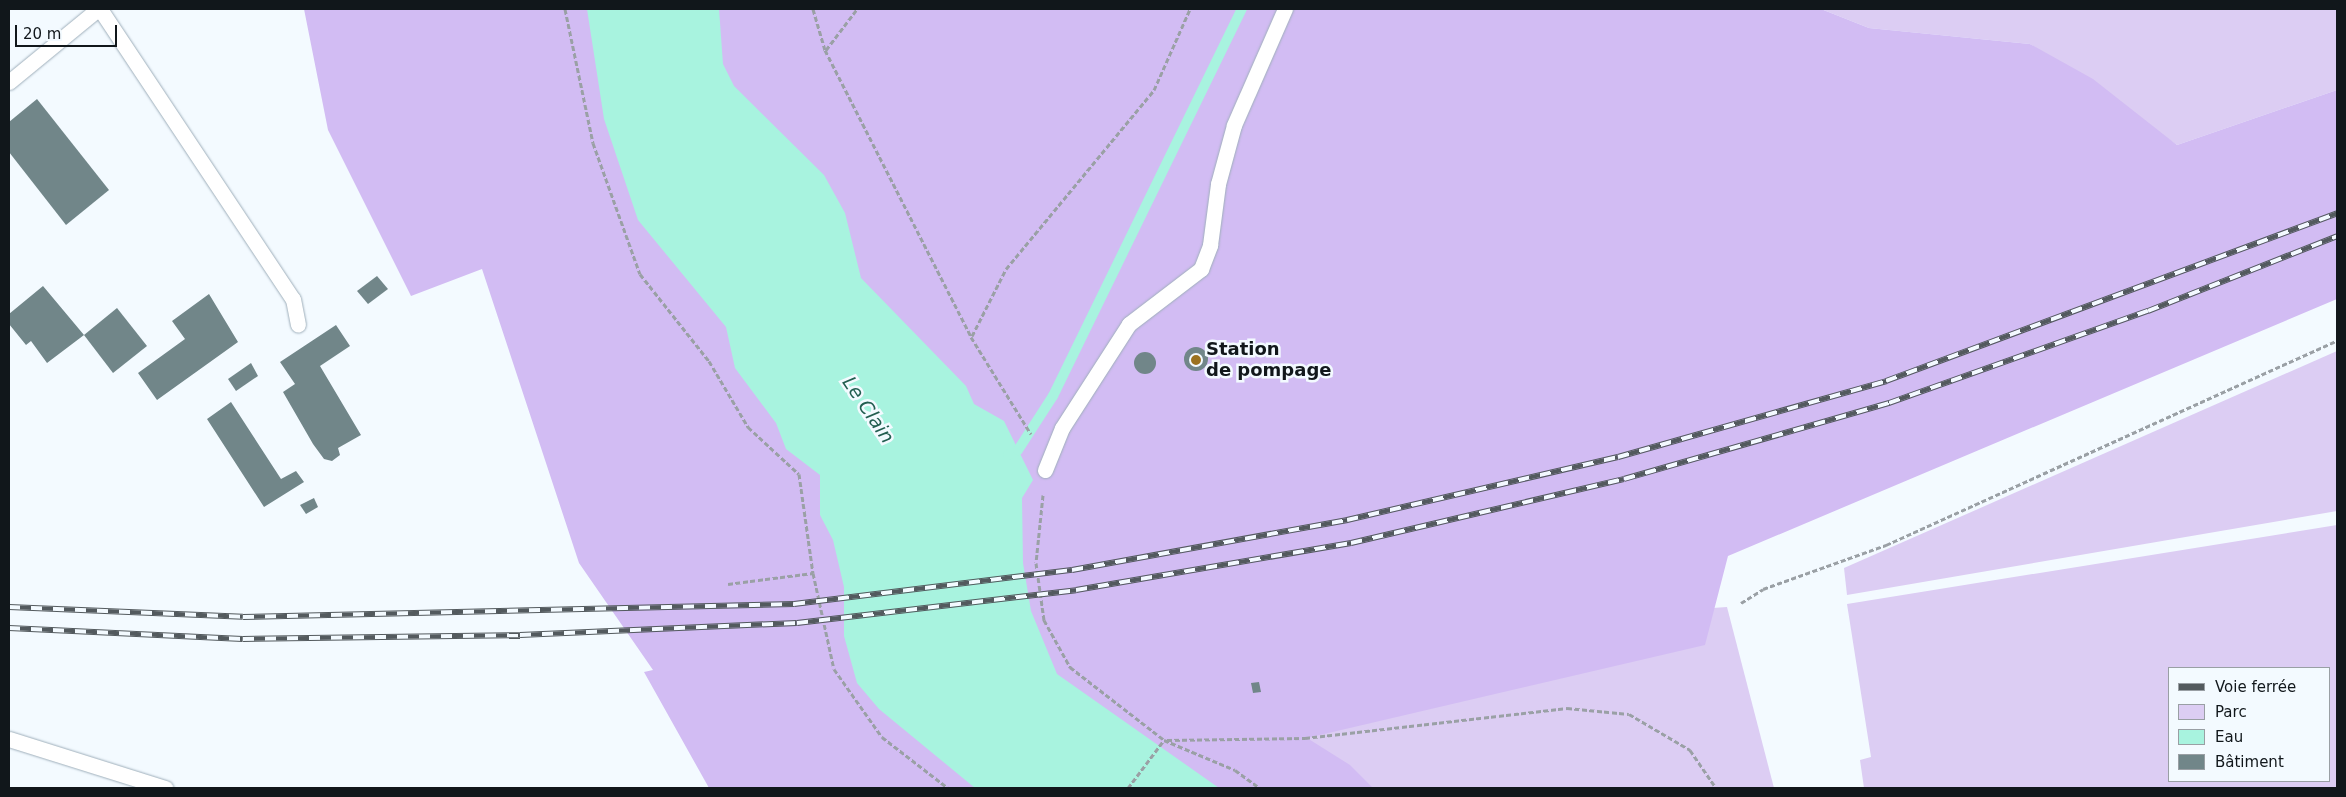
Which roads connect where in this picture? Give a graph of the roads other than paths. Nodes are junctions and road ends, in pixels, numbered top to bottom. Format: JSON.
{"nodes":[{"id":1,"x":99,"y":9,"type":"edge"},
{"id":2,"x":1285,"y":9,"type":"edge"},
{"id":3,"x":9,"y":82,"type":"edge"},
{"id":4,"x":298,"y":325,"type":"dead end"},
{"id":5,"x":1045,"y":470,"type":"road end"},
{"id":6,"x":9,"y":739,"type":"edge"},
{"id":7,"x":165,"y":788,"type":"edge"}],
"edges":[{"from":1,"to":3,"type":"lane"},
{"from":1,"to":4,"type":"lane"},
{"from":2,"to":5,"type":"lane"},
{"from":6,"to":7,"type":"lane"}]}
